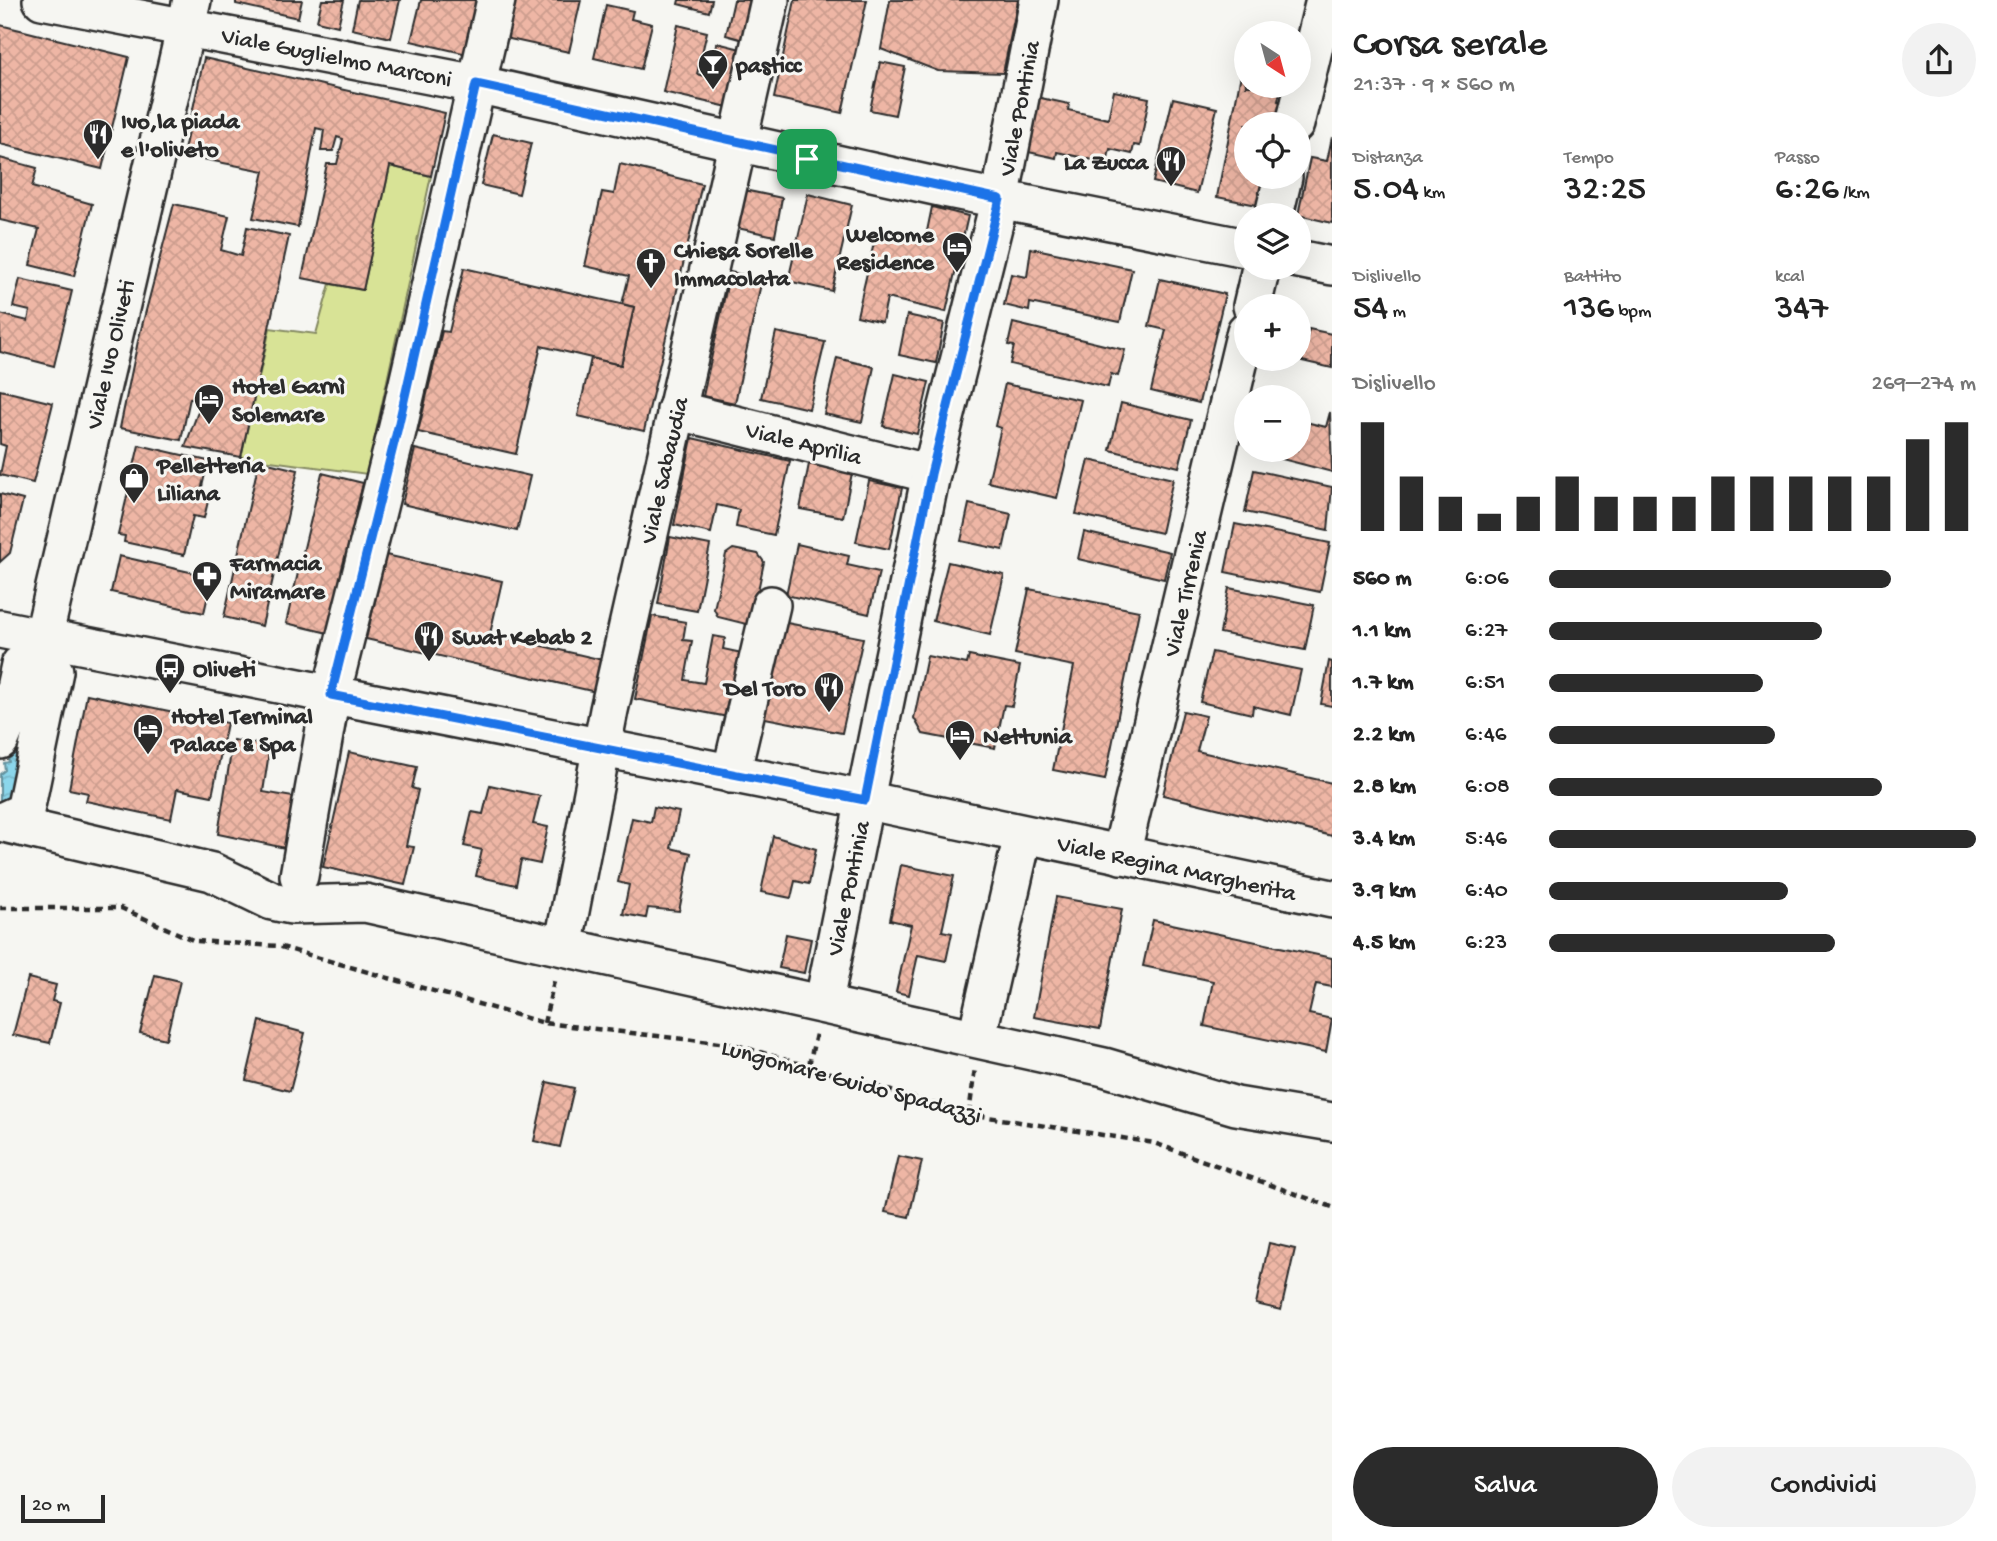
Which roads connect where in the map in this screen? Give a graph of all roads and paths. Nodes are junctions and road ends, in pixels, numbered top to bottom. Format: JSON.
{"nodes":[{"id":1,"x":42,"y":0,"type":"edge"},
{"id":2,"x":496,"y":0,"type":"edge"},
{"id":3,"x":770,"y":0,"type":"edge"},
{"id":4,"x":1039,"y":0,"type":"edge"},
{"id":5,"x":1325,"y":0,"type":"edge"},
{"id":6,"x":189,"y":13,"type":"edge"},
{"id":7,"x":476,"y":84,"type":"junction"},
{"id":8,"x":1298,"y":112,"type":"edge"},
{"id":9,"x":739,"y":144,"type":"junction"},
{"id":10,"x":1000,"y":199,"type":"junction"},
{"id":11,"x":1234,"y":246,"type":"edge"},
{"id":12,"x":1311,"y":262,"type":"edge"},
{"id":13,"x":1332,"y":266,"type":"edge"},
{"id":14,"x":1236,"y":371,"type":"edge"},
{"id":15,"x":676,"y":410,"type":"junction"},
{"id":16,"x":931,"y":474,"type":"junction"},
{"id":17,"x":771,"y":606,"type":"dead end"},
{"id":18,"x":0,"y":629,"type":"edge"},
{"id":19,"x":40,"y":649,"type":"junction"},
{"id":20,"x":331,"y":695,"type":"junction"},
{"id":21,"x":22,"y":715,"type":"edge"},
{"id":22,"x":601,"y":749,"type":"junction"},
{"id":23,"x":731,"y":774,"type":"junction"},
{"id":24,"x":865,"y":800,"type":"junction"},
{"id":25,"x":0,"y":823,"type":"edge"},
{"id":26,"x":1023,"y":835,"type":"junction"},
{"id":27,"x":1121,"y":855,"type":"junction"},
{"id":28,"x":299,"y":876,"type":"dead end"},
{"id":29,"x":1332,"y":899,"type":"edge"},
{"id":30,"x":0,"y":908,"type":"edge"},
{"id":31,"x":563,"y":945,"type":"junction"},
{"id":32,"x":825,"y":996,"type":"dead end"},
{"id":33,"x":981,"y":1019,"type":"dead end"},
{"id":34,"x":544,"y":1023,"type":"junction"},
{"id":35,"x":1332,"y":1122,"type":"edge"},
{"id":36,"x":1332,"y":1207,"type":"edge"}],
"edges":[{"from":1,"to":6,"type":"street","name":"Viale Guglielmo Marconi"},
{"from":2,"to":7,"type":"street"},
{"from":3,"to":9,"type":"street","name":"Viale Sabaudia"},
{"from":4,"to":10,"type":"street","name":"Viale Pontinia"},
{"from":5,"to":8,"type":"street"},
{"from":6,"to":7,"type":"street","name":"Viale Guglielmo Marconi"},
{"from":6,"to":19,"type":"street","name":"Viale Ivo Oliveti"},
{"from":7,"to":9,"type":"street","name":"Viale Guglielmo Marconi"},
{"from":7,"to":20,"type":"street"},
{"from":9,"to":10,"type":"street","name":"Viale Guglielmo Marconi"},
{"from":9,"to":15,"type":"street","name":"Viale Sabaudia"},
{"from":10,"to":11,"type":"street","name":"Viale Guglielmo Marconi"},
{"from":10,"to":16,"type":"street","name":"Viale Pontinia"},
{"from":12,"to":13,"type":"street"},
{"from":14,"to":27,"type":"street","name":"Viale Tirrenia"},
{"from":15,"to":16,"type":"street","name":"Viale Aprilia"},
{"from":15,"to":22,"type":"street","name":"Viale Sabaudia"},
{"from":16,"to":24,"type":"street","name":"Viale Pontinia"},
{"from":17,"to":23,"type":"street"},
{"from":18,"to":19,"type":"street","name":"Viale Regina Margherita"},
{"from":19,"to":20,"type":"street","name":"Viale Regina Margherita"},
{"from":19,"to":21,"type":"street"},
{"from":20,"to":22,"type":"street","name":"Viale Regina Margherita"},
{"from":20,"to":28,"type":"street"},
{"from":21,"to":25,"type":"street"},
{"from":22,"to":23,"type":"street","name":"Viale Regina Margherita"},
{"from":22,"to":31,"type":"street","name":"Viale Sabaudia"},
{"from":23,"to":24,"type":"street","name":"Viale Regina Margherita"},
{"from":24,"to":26,"type":"street","name":"Viale Regina Margherita"},
{"from":24,"to":32,"type":"street","name":"Viale Pontinia"},
{"from":25,"to":31,"type":"street"},
{"from":26,"to":27,"type":"street","name":"Viale Regina Margherita"},
{"from":26,"to":33,"type":"street","name":"Viale Regina Margherita"},
{"from":27,"to":29,"type":"street","name":"Viale Regina Margherita"},
{"from":30,"to":34,"type":"path","name":"Lungomare Guido Spadazzi"},
{"from":31,"to":34,"type":"path"},
{"from":31,"to":35,"type":"street"},
{"from":34,"to":36,"type":"path","name":"Lungomare Guido Spadazzi"}]}
